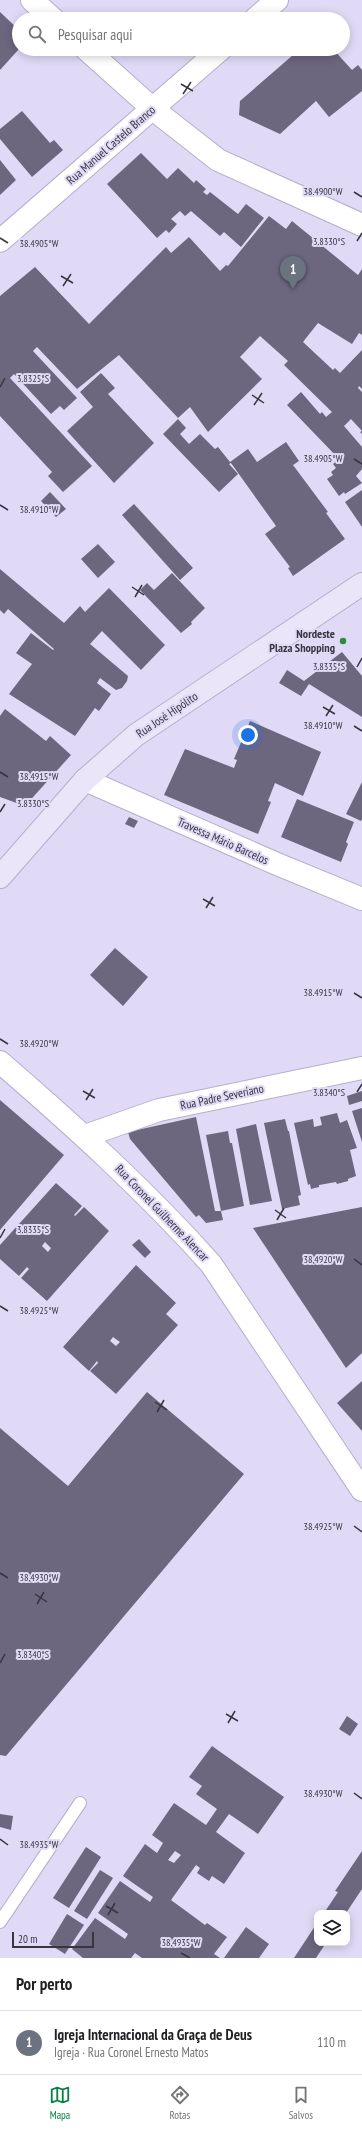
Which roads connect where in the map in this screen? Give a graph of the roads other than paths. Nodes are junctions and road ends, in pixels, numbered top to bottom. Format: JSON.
{"nodes":[{"id":1,"x":32,"y":0,"type":"edge"},
{"id":2,"x":277,"y":0,"type":"edge"},
{"id":3,"x":45,"y":12,"type":"edge"},
{"id":4,"x":264,"y":12,"type":"edge"},
{"id":5,"x":94,"y":56,"type":"edge"},
{"id":6,"x":213,"y":56,"type":"edge"},
{"id":7,"x":152,"y":109,"type":"junction"},
{"id":8,"x":362,"y":225,"type":"edge"},
{"id":9,"x":0,"y":241,"type":"edge"},
{"id":10,"x":362,"y":584,"type":"edge"},
{"id":11,"x":85,"y":780,"type":"junction"},
{"id":12,"x":0,"y":877,"type":"edge"},
{"id":13,"x":362,"y":899,"type":"edge"},
{"id":14,"x":0,"y":1062,"type":"edge"},
{"id":15,"x":362,"y":1068,"type":"edge"},
{"id":16,"x":85,"y":1136,"type":"junction"},
{"id":17,"x":362,"y":1490,"type":"edge"},
{"id":18,"x":80,"y":1802,"type":"dead end"},
{"id":19,"x":0,"y":1922,"type":"edge"}],
"edges":[{"from":1,"to":3,"type":"street"},
{"from":2,"to":4,"type":"street"},
{"from":5,"to":7,"type":"street"},
{"from":6,"to":7,"type":"street","name":"Rua Manuel Castelo Branco"},
{"from":7,"to":8,"type":"street"},
{"from":7,"to":9,"type":"street","name":"Rua Manuel Castelo Branco"},
{"from":10,"to":11,"type":"main road","name":"Rua José Hipólito"},
{"from":11,"to":12,"type":"main road","name":"Rua José Hipólito"},
{"from":11,"to":13,"type":"street","name":"Travessa Mário Barcelos"},
{"from":14,"to":16,"type":"street","name":"Rua Coronel Guilherme Alencar"},
{"from":15,"to":16,"type":"street","name":"Rua Padre Severíano"},
{"from":16,"to":17,"type":"street","name":"Rua Coronel Guilherme Alencar"},
{"from":18,"to":19,"type":"lane"}]}
